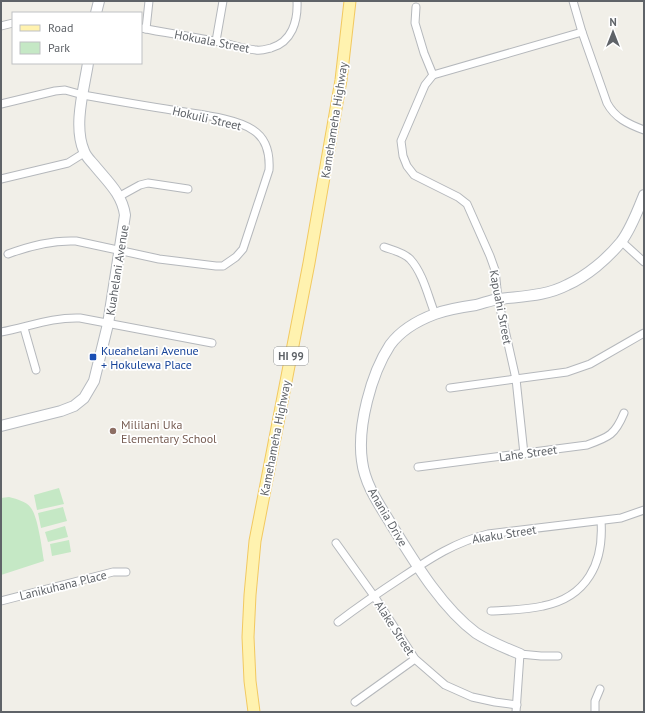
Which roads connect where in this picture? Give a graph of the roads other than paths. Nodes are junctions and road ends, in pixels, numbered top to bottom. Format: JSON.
{"nodes":[{"id":1,"x":99,"y":1,"type":"edge"},
{"id":2,"x":148,"y":1,"type":"edge"},
{"id":3,"x":223,"y":1,"type":"edge"},
{"id":4,"x":297,"y":1,"type":"edge"},
{"id":5,"x":350,"y":1,"type":"edge"},
{"id":6,"x":573,"y":1,"type":"edge"},
{"id":7,"x":416,"y":7,"type":"dead end"},
{"id":8,"x":96,"y":12,"type":"edge"},
{"id":9,"x":12,"y":23,"type":"edge"},
{"id":10,"x":1,"y":26,"type":"edge"},
{"id":11,"x":143,"y":28,"type":"edge"},
{"id":12,"x":582,"y":32,"type":"junction"},
{"id":13,"x":216,"y":41,"type":"junction"},
{"id":14,"x":88,"y":64,"type":"edge"},
{"id":15,"x":433,"y":74,"type":"junction"},
{"id":16,"x":83,"y":95,"type":"junction"},
{"id":17,"x":1,"y":104,"type":"edge"},
{"id":18,"x":644,"y":130,"type":"edge"},
{"id":19,"x":84,"y":153,"type":"junction"},
{"id":20,"x":1,"y":179,"type":"edge"},
{"id":21,"x":188,"y":189,"type":"dead end"},
{"id":22,"x":644,"y":195,"type":"edge"},
{"id":23,"x":120,"y":196,"type":"junction"},
{"id":24,"x":622,"y":241,"type":"junction"},
{"id":25,"x":384,"y":247,"type":"dead end"},
{"id":26,"x":121,"y":252,"type":"junction"},
{"id":27,"x":8,"y":254,"type":"dead end"},
{"id":28,"x":644,"y":262,"type":"edge"},
{"id":29,"x":498,"y":299,"type":"junction"},
{"id":30,"x":435,"y":314,"type":"junction"},
{"id":31,"x":108,"y":324,"type":"junction"},
{"id":32,"x":24,"y":328,"type":"junction"},
{"id":33,"x":1,"y":332,"type":"edge"},
{"id":34,"x":644,"y":333,"type":"edge"},
{"id":35,"x":212,"y":343,"type":"dead end"},
{"id":36,"x":36,"y":370,"type":"dead end"},
{"id":37,"x":516,"y":379,"type":"junction"},
{"id":38,"x":450,"y":388,"type":"dead end"},
{"id":39,"x":624,"y":412,"type":"dead end"},
{"id":40,"x":1,"y":426,"type":"edge"},
{"id":41,"x":524,"y":454,"type":"junction"},
{"id":42,"x":418,"y":467,"type":"dead end"},
{"id":43,"x":644,"y":510,"type":"edge"},
{"id":44,"x":601,"y":521,"type":"junction"},
{"id":45,"x":336,"y":543,"type":"dead end"},
{"id":46,"x":418,"y":566,"type":"junction"},
{"id":47,"x":126,"y":572,"type":"dead end"},
{"id":48,"x":374,"y":596,"type":"junction"},
{"id":49,"x":1,"y":601,"type":"edge"},
{"id":50,"x":491,"y":611,"type":"dead end"},
{"id":51,"x":338,"y":622,"type":"dead end"},
{"id":52,"x":520,"y":654,"type":"junction"},
{"id":53,"x":558,"y":656,"type":"dead end"},
{"id":54,"x":415,"y":659,"type":"junction"},
{"id":55,"x":600,"y":689,"type":"dead end"},
{"id":56,"x":355,"y":702,"type":"dead end"},
{"id":57,"x":517,"y":708,"type":"edge"},
{"id":58,"x":254,"y":712,"type":"edge"},
{"id":59,"x":595,"y":712,"type":"edge"}],
"edges":[{"from":1,"to":8,"type":"street"},
{"from":2,"to":11,"type":"street"},
{"from":3,"to":13,"type":"street"},
{"from":4,"to":13,"type":"street","name":"Hokuala Street"},
{"from":5,"to":58,"type":"main road","name":"Kamehameha Highway","number":"HI 99"},
{"from":6,"to":12,"type":"street"},
{"from":7,"to":15,"type":"street"},
{"from":9,"to":10,"type":"street"},
{"from":11,"to":13,"type":"street","name":"Hokuala Street"},
{"from":12,"to":15,"type":"street"},
{"from":12,"to":18,"type":"street"},
{"from":14,"to":16,"type":"street","name":"Kuahelani Avenue"},
{"from":15,"to":29,"type":"street","name":"Kapuahi Street"},
{"from":16,"to":17,"type":"street","name":"Hokuili Street"},
{"from":16,"to":19,"type":"street","name":"Kuahelani Avenue"},
{"from":16,"to":26,"type":"street","name":"Hokuili Street"},
{"from":19,"to":20,"type":"street"},
{"from":19,"to":23,"type":"street","name":"Kuahelani Avenue"},
{"from":21,"to":23,"type":"street"},
{"from":22,"to":24,"type":"street","name":"Anania Drive"},
{"from":23,"to":26,"type":"street","name":"Kuahelani Avenue"},
{"from":24,"to":28,"type":"street"},
{"from":24,"to":29,"type":"street","name":"Anania Drive"},
{"from":25,"to":30,"type":"street"},
{"from":26,"to":27,"type":"street","name":"Hokuili Street"},
{"from":26,"to":31,"type":"street","name":"Kuahelani Avenue"},
{"from":29,"to":30,"type":"street","name":"Anania Drive"},
{"from":29,"to":37,"type":"street","name":"Kapuahi Street"},
{"from":30,"to":46,"type":"street","name":"Anania Drive"},
{"from":31,"to":32,"type":"street"},
{"from":31,"to":35,"type":"street"},
{"from":31,"to":40,"type":"street","name":"Kuahelani Avenue"},
{"from":32,"to":33,"type":"street"},
{"from":32,"to":36,"type":"street"},
{"from":34,"to":37,"type":"street"},
{"from":37,"to":38,"type":"street"},
{"from":37,"to":41,"type":"street","name":"Kapuahi Street"},
{"from":39,"to":41,"type":"street","name":"Lahe Street"},
{"from":41,"to":42,"type":"street","name":"Lahe Street"},
{"from":43,"to":44,"type":"street","name":"Akaku Street"},
{"from":44,"to":46,"type":"street","name":"Akaku Street"},
{"from":44,"to":50,"type":"street"},
{"from":45,"to":48,"type":"street","name":"Alake Street"},
{"from":46,"to":48,"type":"street","name":"Akaku Street"},
{"from":46,"to":52,"type":"street","name":"Anania Drive"},
{"from":47,"to":49,"type":"street","name":"Lanikuhana Place"},
{"from":48,"to":51,"type":"street","name":"Akaku Street"},
{"from":48,"to":54,"type":"street","name":"Alake Street"},
{"from":52,"to":53,"type":"street","name":"Anania Drive"},
{"from":52,"to":57,"type":"street"},
{"from":54,"to":56,"type":"street"},
{"from":54,"to":57,"type":"street","name":"Alake Street"},
{"from":55,"to":59,"type":"street"}]}
